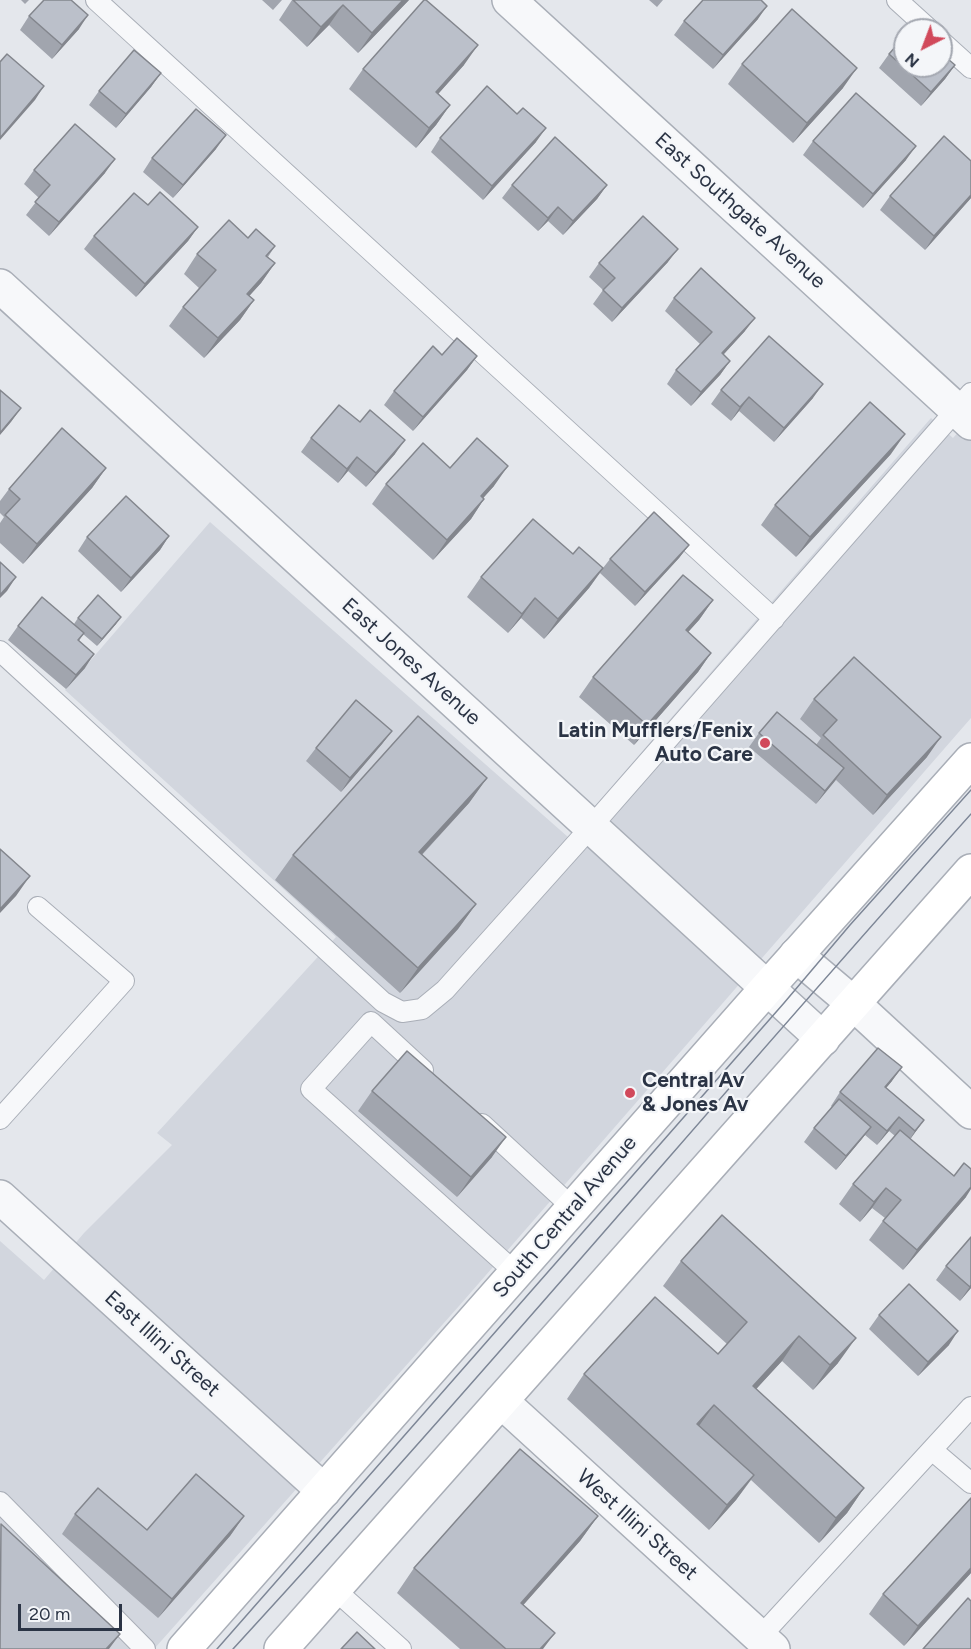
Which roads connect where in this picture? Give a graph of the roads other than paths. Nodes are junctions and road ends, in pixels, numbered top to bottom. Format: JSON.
{"nodes":[{"id":1,"x":96,"y":0,"type":"edge"},
{"id":2,"x":509,"y":0,"type":"edge"},
{"id":3,"x":897,"y":0,"type":"edge"},
{"id":4,"x":917,"y":18,"type":"edge"},
{"id":5,"x":953,"y":52,"type":"edge"},
{"id":6,"x":971,"y":68,"type":"edge"},
{"id":7,"x":0,"y":286,"type":"edge"},
{"id":8,"x":966,"y":408,"type":"edge"},
{"id":9,"x":774,"y":619,"type":"junction"},
{"id":10,"x":0,"y":651,"type":"edge"},
{"id":11,"x":971,"y":760,"type":"edge"},
{"id":12,"x":591,"y":827,"type":"junction"},
{"id":13,"x":971,"y":872,"type":"edge"},
{"id":14,"x":38,"y":907,"type":"dead end"},
{"id":15,"x":796,"y":955,"type":"junction"},
{"id":16,"x":767,"y":988,"type":"junction"},
{"id":17,"x":854,"y":1004,"type":"junction"},
{"id":18,"x":823,"y":1039,"type":"junction"},
{"id":19,"x":433,"y":1078,"type":"edge"},
{"id":20,"x":468,"y":1111,"type":"edge"},
{"id":21,"x":971,"y":1112,"type":"edge"},
{"id":22,"x":0,"y":1119,"type":"edge"},
{"id":23,"x":0,"y":1197,"type":"edge"},
{"id":24,"x":573,"y":1208,"type":"junction"},
{"id":25,"x":516,"y":1273,"type":"junction"},
{"id":26,"x":501,"y":1401,"type":"junction"},
{"id":27,"x":971,"y":1407,"type":"edge"},
{"id":28,"x":932,"y":1450,"type":"junction"},
{"id":29,"x":971,"y":1484,"type":"edge"},
{"id":30,"x":324,"y":1491,"type":"junction"},
{"id":31,"x":0,"y":1502,"type":"edge"},
{"id":32,"x":334,"y":1589,"type":"junction"},
{"id":33,"x":767,"y":1643,"type":"edge"},
{"id":34,"x":145,"y":1649,"type":"edge"},
{"id":35,"x":184,"y":1649,"type":"edge"},
{"id":36,"x":281,"y":1649,"type":"edge"},
{"id":37,"x":401,"y":1649,"type":"edge"}],
"edges":[{"from":1,"to":9,"type":"lane"},
{"from":2,"to":8,"type":"street","name":"East Southgate Avenue"},
{"from":3,"to":4,"type":"lane"},
{"from":5,"to":6,"type":"lane"},
{"from":7,"to":12,"type":"street","name":"East Jones Avenue"},
{"from":8,"to":9,"type":"lane"},
{"from":9,"to":12,"type":"lane"},
{"from":10,"to":12,"type":"lane"},
{"from":11,"to":15,"type":"main road","name":"South Central Avenue"},
{"from":12,"to":16,"type":"street","name":"East Jones Avenue"},
{"from":13,"to":17,"type":"main road"},
{"from":14,"to":22,"type":"lane"},
{"from":15,"to":16,"type":"main road","name":"South Central Avenue"},
{"from":15,"to":17,"type":"street"},
{"from":16,"to":18,"type":"street","name":"East Jones Avenue"},
{"from":16,"to":24,"type":"main road","name":"South Central Avenue"},
{"from":17,"to":18,"type":"main road"},
{"from":17,"to":21,"type":"street"},
{"from":18,"to":26,"type":"main road"},
{"from":19,"to":25,"type":"lane"},
{"from":20,"to":24,"type":"lane"},
{"from":23,"to":30,"type":"street","name":"East Illini Street"},
{"from":24,"to":25,"type":"main road","name":"South Central Avenue"},
{"from":25,"to":30,"type":"main road","name":"South Central Avenue"},
{"from":26,"to":32,"type":"main road"},
{"from":26,"to":33,"type":"street","name":"West Illini Street"},
{"from":27,"to":28,"type":"lane"},
{"from":28,"to":29,"type":"lane"},
{"from":28,"to":33,"type":"lane"},
{"from":30,"to":35,"type":"main road","name":"South Central Avenue"},
{"from":31,"to":34,"type":"lane"},
{"from":32,"to":36,"type":"main road"},
{"from":32,"to":37,"type":"lane"}]}
